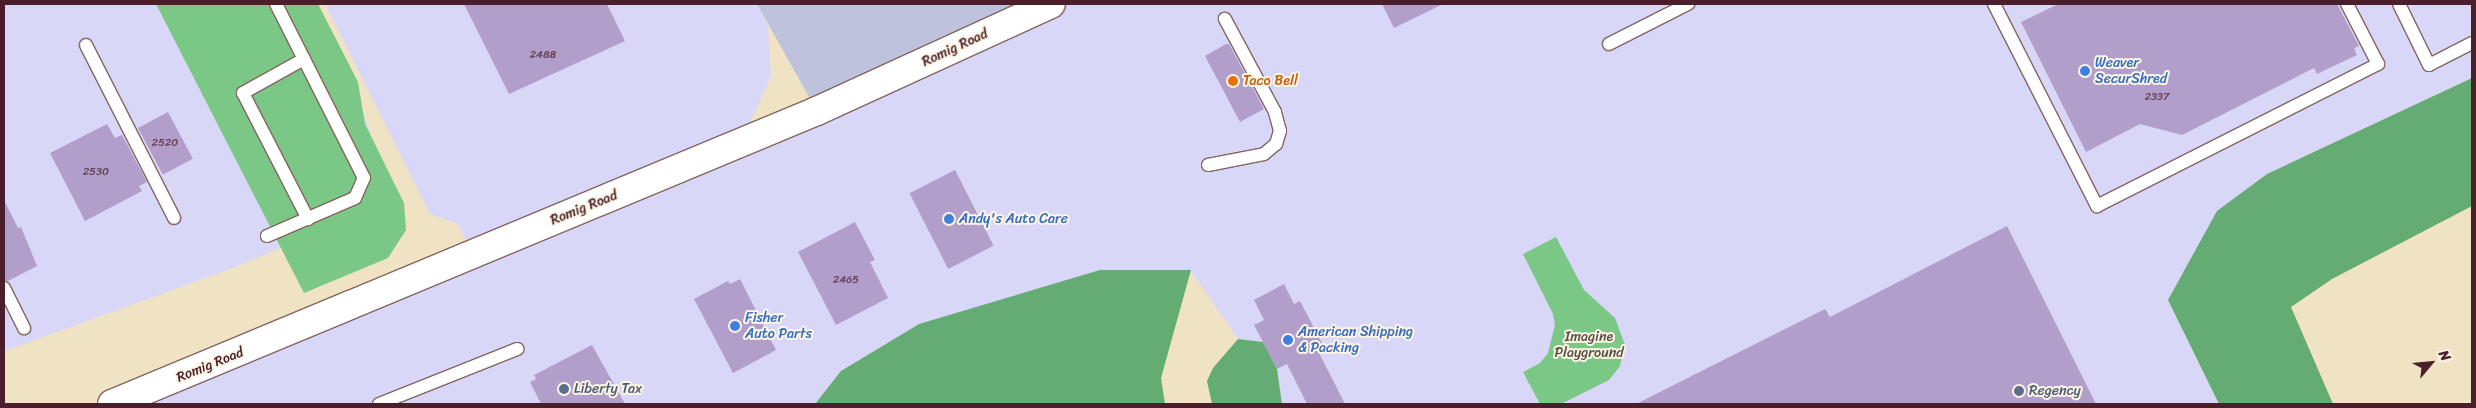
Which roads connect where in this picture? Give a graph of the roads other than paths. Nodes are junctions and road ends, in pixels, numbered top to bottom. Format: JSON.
{"nodes":[{"id":1,"x":276,"y":4,"type":"edge"},
{"id":2,"x":1051,"y":4,"type":"edge"},
{"id":3,"x":1688,"y":4,"type":"edge"},
{"id":4,"x":1994,"y":4,"type":"edge"},
{"id":5,"x":2347,"y":4,"type":"edge"},
{"id":6,"x":2399,"y":4,"type":"edge"},
{"id":7,"x":1225,"y":19,"type":"dead end"},
{"id":8,"x":1609,"y":44,"type":"dead end"},
{"id":9,"x":2472,"y":44,"type":"edge"},
{"id":10,"x":86,"y":45,"type":"dead end"},
{"id":11,"x":304,"y":59,"type":"junction"},
{"id":12,"x":1208,"y":165,"type":"dead end"},
{"id":13,"x":174,"y":218,"type":"dead end"},
{"id":14,"x":308,"y":219,"type":"junction"},
{"id":15,"x":267,"y":236,"type":"dead end"},
{"id":16,"x":4,"y":288,"type":"edge"},
{"id":17,"x":24,"y":328,"type":"dead end"},
{"id":18,"x":517,"y":349,"type":"dead end"},
{"id":19,"x":112,"y":404,"type":"edge"},
{"id":20,"x":379,"y":404,"type":"edge"}],
"edges":[{"from":1,"to":11,"type":"lane"},
{"from":2,"to":19,"type":"street","name":"Romig Road"},
{"from":3,"to":8,"type":"lane"},
{"from":4,"to":5,"type":"lane"},
{"from":6,"to":9,"type":"lane"},
{"from":7,"to":12,"type":"lane"},
{"from":10,"to":13,"type":"lane"},
{"from":11,"to":14,"type":"lane"},
{"from":11,"to":14,"type":"lane"},
{"from":14,"to":15,"type":"lane"},
{"from":16,"to":17,"type":"lane"},
{"from":18,"to":20,"type":"lane"}]}
